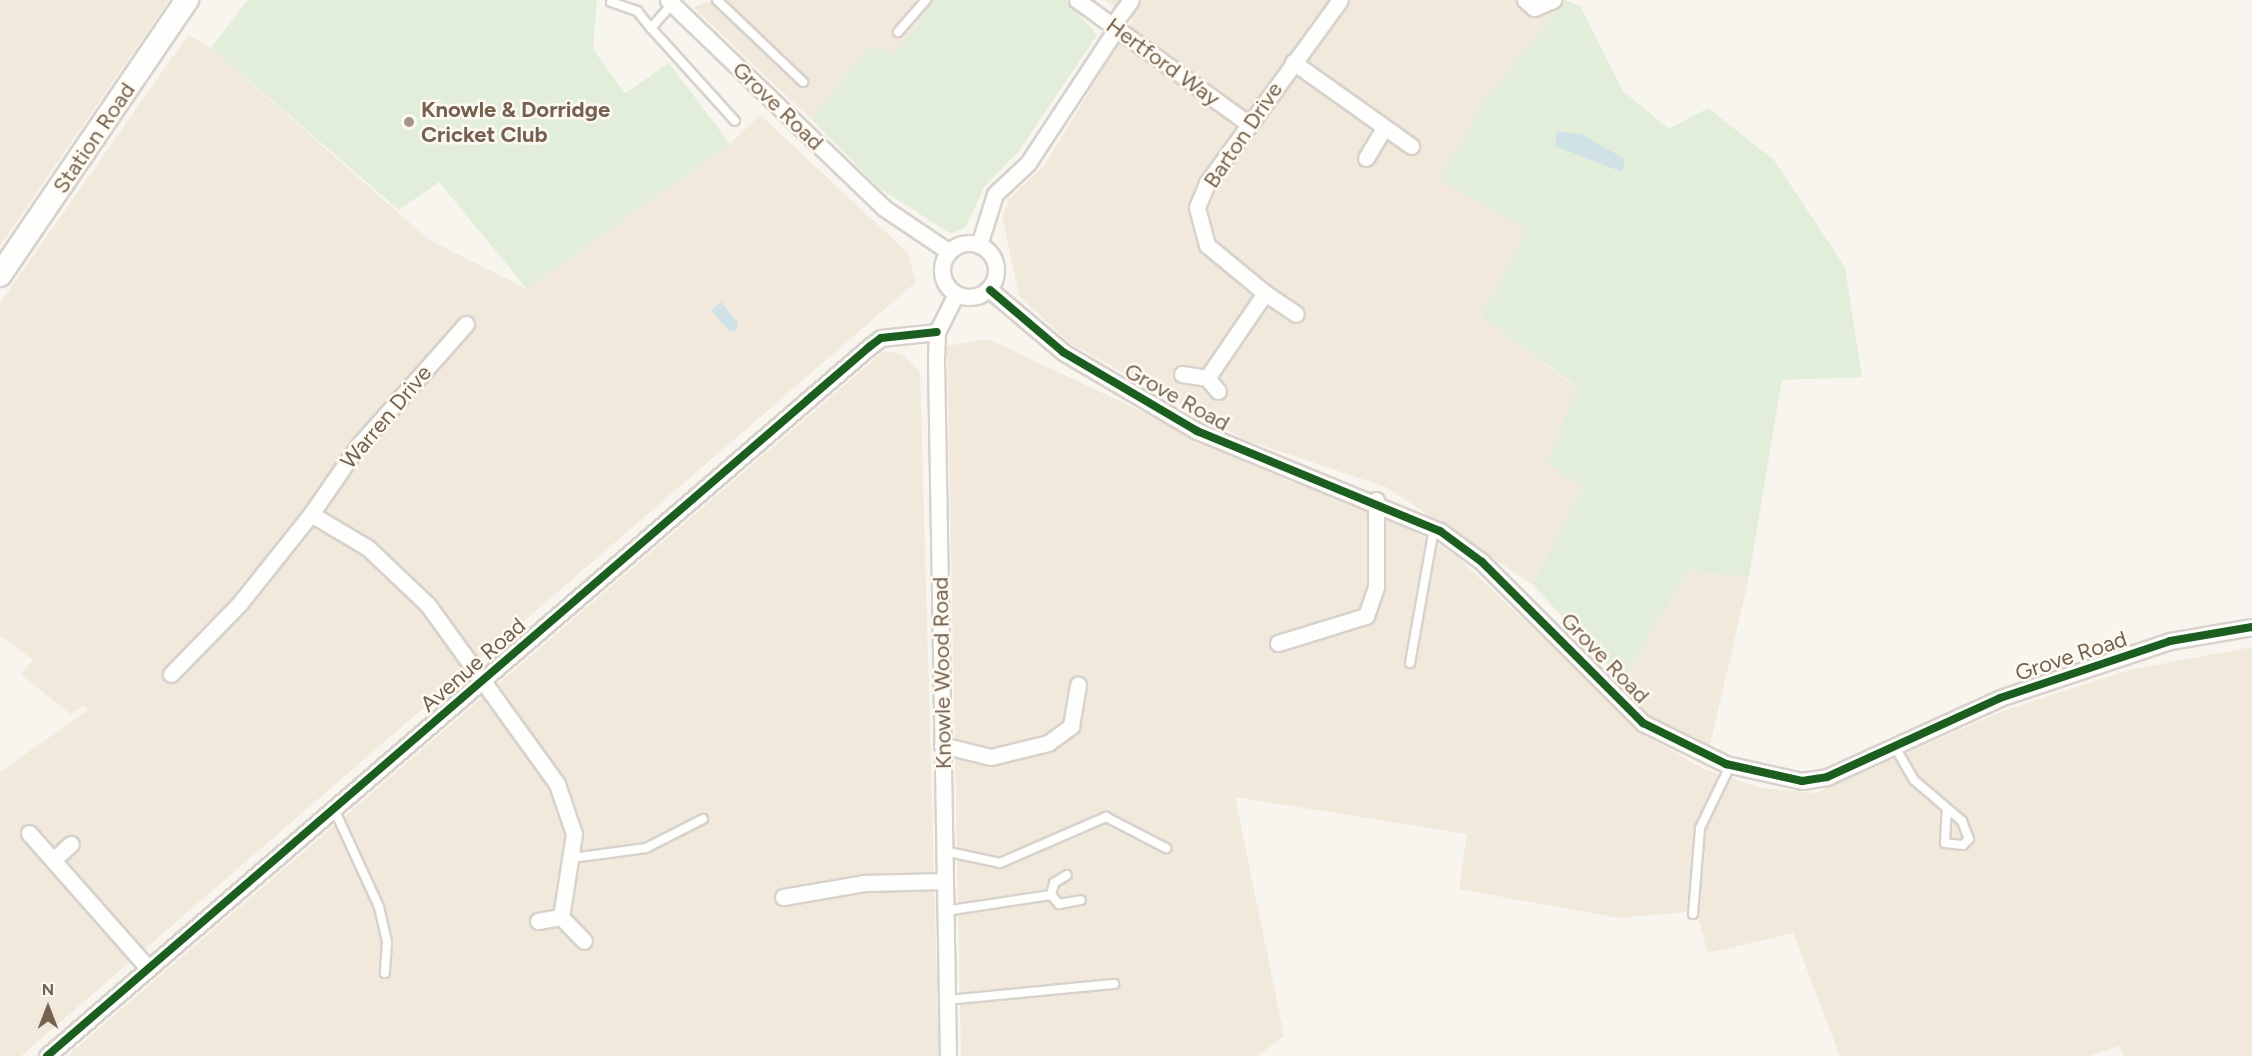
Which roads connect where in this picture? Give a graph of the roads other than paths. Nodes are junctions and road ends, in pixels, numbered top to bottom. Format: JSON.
{"nodes":[{"id":1,"x":187,"y":0,"type":"edge"},
{"id":2,"x":717,"y":0,"type":"edge"},
{"id":3,"x":926,"y":0,"type":"edge"},
{"id":4,"x":1077,"y":0,"type":"edge"},
{"id":5,"x":1131,"y":0,"type":"edge"},
{"id":6,"x":1340,"y":0,"type":"edge"},
{"id":7,"x":1524,"y":0,"type":"edge"},
{"id":8,"x":1553,"y":0,"type":"edge"},
{"id":9,"x":611,"y":2,"type":"dead end"},
{"id":10,"x":670,"y":2,"type":"edge"},
{"id":11,"x":651,"y":28,"type":"junction"},
{"id":12,"x":1114,"y":28,"type":"junction"},
{"id":13,"x":898,"y":32,"type":"dead end"},
{"id":14,"x":1293,"y":62,"type":"junction"},
{"id":15,"x":804,"y":82,"type":"dead end"},
{"id":16,"x":735,"y":121,"type":"dead end"},
{"id":17,"x":1249,"y":124,"type":"junction"},
{"id":18,"x":1384,"y":128,"type":"junction"},
{"id":19,"x":1411,"y":147,"type":"dead end"},
{"id":20,"x":1366,"y":158,"type":"dead end"},
{"id":21,"x":980,"y":245,"type":"junction"},
{"id":22,"x":948,"y":251,"type":"junction"},
{"id":23,"x":0,"y":275,"type":"edge"},
{"id":24,"x":990,"y":290,"type":"junction"},
{"id":25,"x":1265,"y":293,"type":"junction"},
{"id":26,"x":956,"y":294,"type":"junction"},
{"id":27,"x":1296,"y":314,"type":"dead end"},
{"id":28,"x":466,"y":324,"type":"dead end"},
{"id":29,"x":937,"y":332,"type":"junction"},
{"id":30,"x":1182,"y":374,"type":"dead end"},
{"id":31,"x":1207,"y":378,"type":"junction"},
{"id":32,"x":1218,"y":391,"type":"dead end"},
{"id":33,"x":1376,"y":500,"type":"junction"},
{"id":34,"x":311,"y":513,"type":"junction"},
{"id":35,"x":1434,"y":528,"type":"junction"},
{"id":36,"x":2252,"y":627,"type":"edge"},
{"id":37,"x":1278,"y":643,"type":"dead end"},
{"id":38,"x":1410,"y":663,"type":"dead end"},
{"id":39,"x":171,"y":674,"type":"dead end"},
{"id":40,"x":484,"y":680,"type":"junction"},
{"id":41,"x":1078,"y":685,"type":"dead end"},
{"id":42,"x":942,"y":745,"type":"junction"},
{"id":43,"x":1895,"y":747,"type":"junction"},
{"id":44,"x":1730,"y":766,"type":"junction"},
{"id":45,"x":334,"y":809,"type":"junction"},
{"id":46,"x":1947,"y":810,"type":"junction"},
{"id":47,"x":703,"y":819,"type":"dead end"},
{"id":48,"x":29,"y":832,"type":"dead end"},
{"id":49,"x":71,"y":844,"type":"dead end"},
{"id":50,"x":1166,"y":848,"type":"dead end"},
{"id":51,"x":944,"y":851,"type":"junction"},
{"id":52,"x":572,"y":858,"type":"junction"},
{"id":53,"x":53,"y":860,"type":"junction"},
{"id":54,"x":1067,"y":874,"type":"dead end"},
{"id":55,"x":944,"y":881,"type":"junction"},
{"id":56,"x":1051,"y":895,"type":"junction"},
{"id":57,"x":783,"y":897,"type":"dead end"},
{"id":58,"x":1081,"y":900,"type":"dead end"},
{"id":59,"x":945,"y":911,"type":"junction"},
{"id":60,"x":1693,"y":914,"type":"dead end"},
{"id":61,"x":561,"y":917,"type":"junction"},
{"id":62,"x":538,"y":921,"type":"dead end"},
{"id":63,"x":584,"y":941,"type":"dead end"},
{"id":64,"x":149,"y":969,"type":"junction"},
{"id":65,"x":385,"y":973,"type":"dead end"},
{"id":66,"x":1114,"y":984,"type":"dead end"},
{"id":67,"x":947,"y":1000,"type":"junction"},
{"id":68,"x":47,"y":1056,"type":"edge"},
{"id":69,"x":948,"y":1056,"type":"edge"}],
"edges":[{"from":1,"to":23,"type":"main road","name":"Station Road"},
{"from":2,"to":15,"type":"lane"},
{"from":3,"to":13,"type":"lane"},
{"from":4,"to":12,"type":"street","name":"Hertford Way"},
{"from":5,"to":12,"type":"street"},
{"from":6,"to":14,"type":"street","name":"Barton Drive"},
{"from":7,"to":8,"type":"street"},
{"from":9,"to":11,"type":"lane"},
{"from":10,"to":11,"type":"lane"},
{"from":10,"to":22,"type":"street","name":"Grove Road"},
{"from":11,"to":16,"type":"lane"},
{"from":12,"to":17,"type":"street","name":"Hertford Way"},
{"from":12,"to":21,"type":"street"},
{"from":14,"to":17,"type":"street","name":"Barton Drive"},
{"from":14,"to":18,"type":"street"},
{"from":17,"to":25,"type":"street","name":"Barton Drive"},
{"from":18,"to":19,"type":"street"},
{"from":18,"to":20,"type":"street"},
{"from":21,"to":22,"type":"street"},
{"from":21,"to":24,"type":"street"},
{"from":22,"to":26,"type":"street"},
{"from":24,"to":26,"type":"street"},
{"from":24,"to":33,"type":"street","name":"Grove Road"},
{"from":25,"to":27,"type":"street","name":"Barton Drive"},
{"from":25,"to":31,"type":"street"},
{"from":26,"to":29,"type":"street","name":"Knowle Wood Road"},
{"from":28,"to":34,"type":"street","name":"Warren Drive"},
{"from":29,"to":40,"type":"street","name":"Avenue Road"},
{"from":29,"to":42,"type":"street","name":"Knowle Wood Road"},
{"from":30,"to":31,"type":"street"},
{"from":31,"to":32,"type":"street"},
{"from":33,"to":35,"type":"street","name":"Grove Road"},
{"from":33,"to":37,"type":"street"},
{"from":34,"to":39,"type":"street","name":"Warren Drive"},
{"from":34,"to":40,"type":"street"},
{"from":35,"to":38,"type":"lane"},
{"from":35,"to":44,"type":"street","name":"Grove Road"},
{"from":36,"to":43,"type":"street","name":"Grove Road"},
{"from":40,"to":45,"type":"street","name":"Avenue Road"},
{"from":40,"to":52,"type":"street"},
{"from":41,"to":42,"type":"street"},
{"from":42,"to":51,"type":"street","name":"Knowle Wood Road"},
{"from":43,"to":44,"type":"street","name":"Grove Road"},
{"from":43,"to":46,"type":"lane"},
{"from":44,"to":60,"type":"lane"},
{"from":45,"to":64,"type":"street","name":"Avenue Road"},
{"from":45,"to":65,"type":"lane"},
{"from":46,"to":46,"type":"lane"},
{"from":47,"to":52,"type":"lane"},
{"from":48,"to":53,"type":"street"},
{"from":49,"to":53,"type":"street"},
{"from":50,"to":51,"type":"lane"},
{"from":51,"to":55,"type":"street","name":"Knowle Wood Road"},
{"from":52,"to":61,"type":"street"},
{"from":53,"to":64,"type":"street"},
{"from":54,"to":56,"type":"lane"},
{"from":55,"to":57,"type":"street"},
{"from":55,"to":59,"type":"street","name":"Knowle Wood Road"},
{"from":56,"to":58,"type":"lane"},
{"from":56,"to":59,"type":"lane"},
{"from":59,"to":67,"type":"street","name":"Knowle Wood Road"},
{"from":61,"to":62,"type":"street"},
{"from":61,"to":63,"type":"street"},
{"from":64,"to":68,"type":"street","name":"Avenue Road"},
{"from":66,"to":67,"type":"lane"},
{"from":67,"to":69,"type":"street","name":"Knowle Wood Road"}]}
